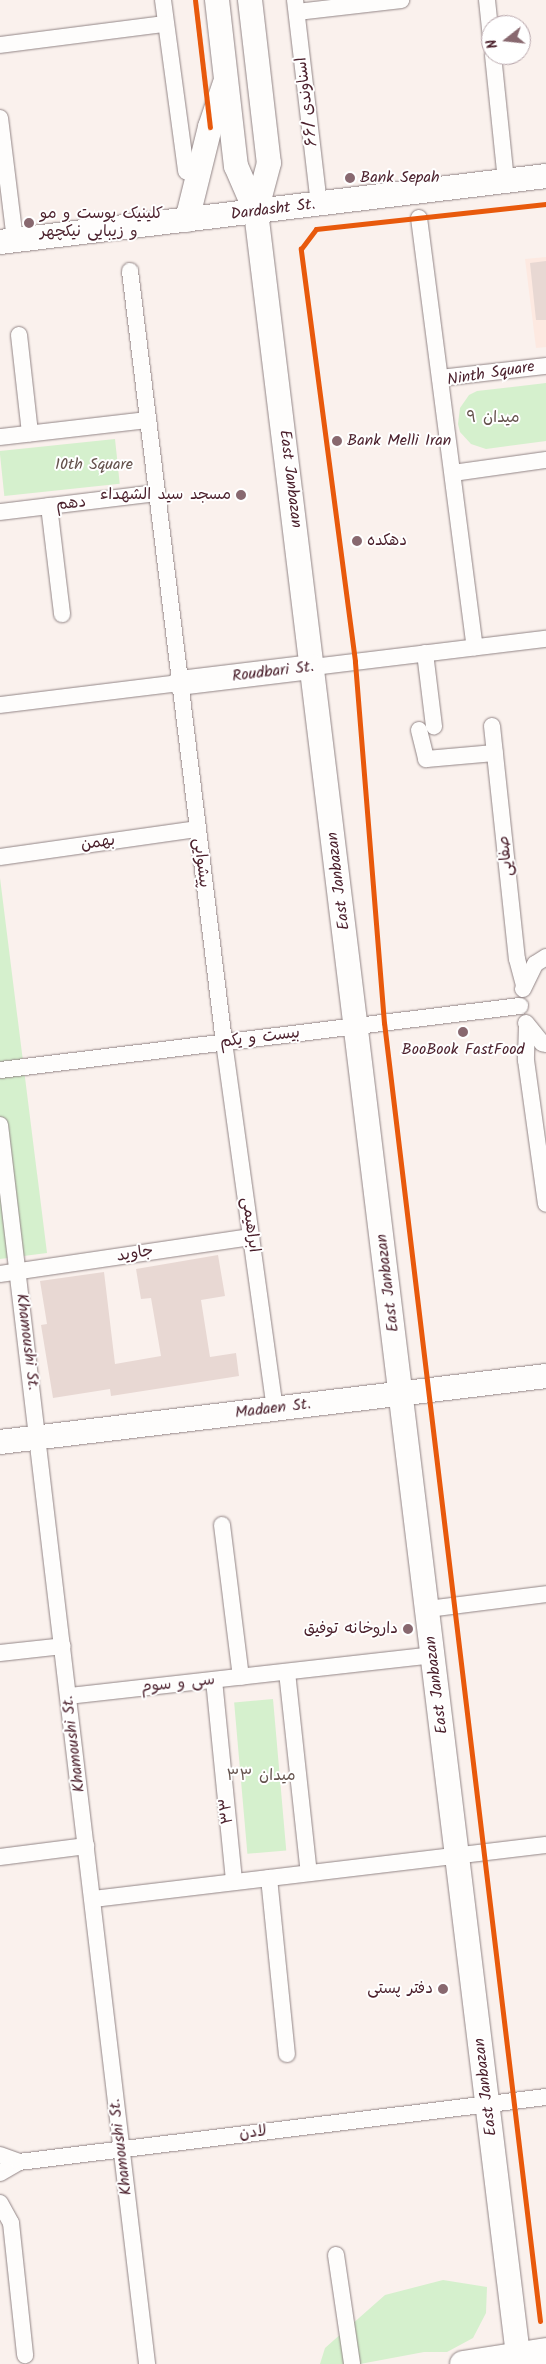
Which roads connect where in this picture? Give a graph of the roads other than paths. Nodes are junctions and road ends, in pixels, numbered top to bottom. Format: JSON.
{"nodes":[{"id":1,"x":163,"y":0,"type":"edge"},
{"id":2,"x":217,"y":0,"type":"edge"},
{"id":3,"x":250,"y":0,"type":"edge"},
{"id":4,"x":401,"y":0,"type":"edge"},
{"id":5,"x":487,"y":0,"type":"edge"},
{"id":6,"x":296,"y":6,"type":"edge"},
{"id":7,"x":489,"y":15,"type":"edge"},
{"id":8,"x":165,"y":24,"type":"junction"},
{"id":9,"x":0,"y":45,"type":"edge"},
{"id":10,"x":494,"y":65,"type":"edge"},
{"id":11,"x":227,"y":76,"type":"junction"},
{"id":12,"x":0,"y":118,"type":"edge"},
{"id":13,"x":186,"y":171,"type":"dead end"},
{"id":14,"x":546,"y":176,"type":"edge"},
{"id":15,"x":506,"y":181,"type":"junction"},
{"id":16,"x":319,"y":204,"type":"junction"},
{"id":17,"x":256,"y":212,"type":"junction"},
{"id":18,"x":420,"y":218,"type":"dead end"},
{"id":19,"x":187,"y":220,"type":"junction"},
{"id":20,"x":7,"y":241,"type":"edge"},
{"id":21,"x":130,"y":272,"type":"dead end"},
{"id":22,"x":19,"y":335,"type":"dead end"},
{"id":23,"x":546,"y":366,"type":"edge"},
{"id":24,"x":440,"y":378,"type":"junction"},
{"id":25,"x":148,"y":420,"type":"junction"},
{"id":26,"x":30,"y":433,"type":"junction"},
{"id":27,"x":0,"y":437,"type":"edge"},
{"id":28,"x":546,"y":460,"type":"edge"},
{"id":29,"x":452,"y":473,"type":"junction"},
{"id":30,"x":157,"y":493,"type":"junction"},
{"id":31,"x":49,"y":506,"type":"junction"},
{"id":32,"x":0,"y":512,"type":"edge"},
{"id":33,"x":62,"y":614,"type":"dead end"},
{"id":34,"x":546,"y":639,"type":"edge"},
{"id":35,"x":475,"y":647,"type":"junction"},
{"id":36,"x":425,"y":653,"type":"junction"},
{"id":37,"x":313,"y":667,"type":"junction"},
{"id":38,"x":180,"y":683,"type":"junction"},
{"id":39,"x":0,"y":705,"type":"edge"},
{"id":40,"x":492,"y":726,"type":"dead end"},
{"id":41,"x":495,"y":753,"type":"junction"},
{"id":42,"x":197,"y":829,"type":"junction"},
{"id":43,"x":0,"y":857,"type":"edge"},
{"id":44,"x":546,"y":957,"type":"edge"},
{"id":45,"x":524,"y":984,"type":"junction"},
{"id":46,"x":520,"y":1006,"type":"junction"},
{"id":47,"x":357,"y":1026,"type":"junction"},
{"id":48,"x":528,"y":1027,"type":"junction"},
{"id":49,"x":224,"y":1042,"type":"junction"},
{"id":50,"x":546,"y":1044,"type":"edge"},
{"id":51,"x":0,"y":1070,"type":"edge"},
{"id":52,"x":0,"y":1125,"type":"edge"},
{"id":53,"x":546,"y":1204,"type":"edge"},
{"id":54,"x":251,"y":1237,"type":"junction"},
{"id":55,"x":18,"y":1272,"type":"junction"},
{"id":56,"x":0,"y":1274,"type":"edge"},
{"id":57,"x":546,"y":1376,"type":"edge"},
{"id":58,"x":401,"y":1393,"type":"junction"},
{"id":59,"x":275,"y":1408,"type":"junction"},
{"id":60,"x":39,"y":1438,"type":"junction"},
{"id":61,"x":0,"y":1442,"type":"edge"},
{"id":62,"x":222,"y":1525,"type":"dead end"},
{"id":63,"x":546,"y":1594,"type":"edge"},
{"id":64,"x":428,"y":1609,"type":"junction"},
{"id":65,"x":63,"y":1646,"type":"junction"},
{"id":66,"x":0,"y":1653,"type":"edge"},
{"id":67,"x":433,"y":1655,"type":"junction"},
{"id":68,"x":287,"y":1672,"type":"junction"},
{"id":69,"x":241,"y":1677,"type":"junction"},
{"id":70,"x":214,"y":1680,"type":"junction"},
{"id":71,"x":69,"y":1696,"type":"junction"},
{"id":72,"x":546,"y":1845,"type":"edge"},
{"id":73,"x":86,"y":1846,"type":"junction"},
{"id":74,"x":458,"y":1855,"type":"junction"},
{"id":75,"x":0,"y":1856,"type":"edge"},
{"id":76,"x":309,"y":1873,"type":"junction"},
{"id":77,"x":269,"y":1878,"type":"junction"},
{"id":78,"x":234,"y":1882,"type":"junction"},
{"id":79,"x":93,"y":1899,"type":"junction"},
{"id":80,"x":287,"y":2054,"type":"dead end"},
{"id":81,"x":546,"y":2097,"type":"edge"},
{"id":82,"x":488,"y":2104,"type":"junction"},
{"id":83,"x":122,"y":2150,"type":"junction"},
{"id":84,"x":0,"y":2155,"type":"edge"},
{"id":85,"x":19,"y":2162,"type":"junction"},
{"id":86,"x":0,"y":2174,"type":"edge"},
{"id":87,"x":0,"y":2202,"type":"edge"},
{"id":88,"x":336,"y":2255,"type":"dead end"},
{"id":89,"x":546,"y":2351,"type":"edge"},
{"id":90,"x":518,"y":2354,"type":"junction"},
{"id":91,"x":25,"y":2355,"type":"dead end"},
{"id":92,"x":147,"y":2364,"type":"edge"},
{"id":93,"x":352,"y":2364,"type":"edge"},
{"id":94,"x":462,"y":2364,"type":"edge"}],
"edges":[{"from":1,"to":8,"type":"street"},
{"from":2,"to":11,"type":"main road"},
{"from":3,"to":17,"type":"main road"},
{"from":4,"to":6,"type":"street"},
{"from":5,"to":7,"type":"street"},
{"from":6,"to":16,"type":"street","name":"اسناوندی /۶۶"},
{"from":8,"to":9,"type":"street"},
{"from":8,"to":13,"type":"street"},
{"from":10,"to":15,"type":"street"},
{"from":11,"to":17,"type":"main road"},
{"from":11,"to":19,"type":"main road"},
{"from":12,"to":20,"type":"street"},
{"from":14,"to":15,"type":"main road","name":"Dardasht St."},
{"from":15,"to":16,"type":"main road","name":"Dardasht St."},
{"from":16,"to":17,"type":"main road","name":"Dardasht St."},
{"from":17,"to":19,"type":"main road","name":"Dardasht St."},
{"from":17,"to":37,"type":"main road","name":"East Janbazan"},
{"from":18,"to":24,"type":"street"},
{"from":19,"to":20,"type":"main road","name":"Dardasht St."},
{"from":21,"to":25,"type":"street"},
{"from":22,"to":26,"type":"street"},
{"from":23,"to":24,"type":"street","name":"Ninth Square"},
{"from":24,"to":29,"type":"street","name":"Ninth Square"},
{"from":25,"to":26,"type":"street"},
{"from":25,"to":30,"type":"street"},
{"from":26,"to":27,"type":"street"},
{"from":28,"to":29,"type":"street"},
{"from":29,"to":35,"type":"street","name":"Ninth Square"},
{"from":30,"to":31,"type":"street","name":"دهم"},
{"from":30,"to":38,"type":"street","name":"پیشوایی"},
{"from":31,"to":32,"type":"street","name":"دهم"},
{"from":31,"to":33,"type":"street"},
{"from":34,"to":35,"type":"street","name":"Roudbari St."},
{"from":35,"to":36,"type":"street","name":"Roudbari St."},
{"from":36,"to":37,"type":"street","name":"Roudbari St."},
{"from":36,"to":41,"type":"street"},
{"from":37,"to":38,"type":"main road","name":"Roudbari St."},
{"from":37,"to":47,"type":"main road","name":"East Janbazan"},
{"from":38,"to":39,"type":"street","name":"Roudbari St."},
{"from":38,"to":42,"type":"street","name":"پیشوایی"},
{"from":40,"to":41,"type":"street","name":"صفایی"},
{"from":41,"to":45,"type":"street","name":"صفایی"},
{"from":42,"to":43,"type":"street","name":"بهمن"},
{"from":42,"to":49,"type":"street","name":"پیشوایی"},
{"from":44,"to":45,"type":"street"},
{"from":45,"to":46,"type":"street"},
{"from":46,"to":47,"type":"street","name":"بیست و یکم"},
{"from":46,"to":48,"type":"street"},
{"from":47,"to":49,"type":"street","name":"بیست و یکم"},
{"from":47,"to":58,"type":"main road","name":"East Janbazan"},
{"from":48,"to":50,"type":"street"},
{"from":48,"to":53,"type":"street"},
{"from":49,"to":51,"type":"street","name":"بیست و یکم"},
{"from":49,"to":54,"type":"street","name":"ابراهیمی"},
{"from":52,"to":55,"type":"street","name":"Khamoushi St."},
{"from":54,"to":55,"type":"street","name":"جاوید"},
{"from":54,"to":59,"type":"street","name":"ابراهیمی"},
{"from":55,"to":56,"type":"street","name":"جاوید"},
{"from":55,"to":60,"type":"street","name":"Khamoushi St."},
{"from":57,"to":58,"type":"main road","name":"Madaen St."},
{"from":58,"to":59,"type":"main road","name":"Madaen St."},
{"from":58,"to":64,"type":"main road","name":"East Janbazan"},
{"from":59,"to":60,"type":"main road","name":"Madaen St."},
{"from":60,"to":61,"type":"main road","name":"Madaen St."},
{"from":60,"to":65,"type":"street","name":"Khamoushi St."},
{"from":62,"to":69,"type":"street"},
{"from":63,"to":64,"type":"street"},
{"from":64,"to":67,"type":"main road","name":"East Janbazan"},
{"from":65,"to":66,"type":"street"},
{"from":65,"to":71,"type":"street","name":"Khamoushi St."},
{"from":67,"to":68,"type":"street","name":"سی و سوم"},
{"from":67,"to":74,"type":"main road","name":"East Janbazan"},
{"from":68,"to":69,"type":"street","name":"سی و سوم"},
{"from":68,"to":76,"type":"street"},
{"from":69,"to":70,"type":"street","name":"سی و سوم"},
{"from":70,"to":71,"type":"street","name":"سی و سوم"},
{"from":70,"to":78,"type":"street","name":"۳۳"},
{"from":71,"to":73,"type":"street","name":"Khamoushi St."},
{"from":72,"to":74,"type":"street"},
{"from":73,"to":75,"type":"street"},
{"from":73,"to":79,"type":"street","name":"Khamoushi St."},
{"from":74,"to":76,"type":"street"},
{"from":74,"to":82,"type":"main road","name":"East Janbazan"},
{"from":76,"to":77,"type":"street"},
{"from":77,"to":78,"type":"street"},
{"from":77,"to":80,"type":"street"},
{"from":78,"to":79,"type":"street"},
{"from":79,"to":83,"type":"street","name":"Khamoushi St."},
{"from":81,"to":82,"type":"street","name":"لادن"},
{"from":82,"to":83,"type":"street","name":"لادن"},
{"from":82,"to":90,"type":"main road","name":"East Janbazan"},
{"from":83,"to":85,"type":"street","name":"لادن"},
{"from":83,"to":92,"type":"street","name":"Khamoushi St."},
{"from":84,"to":85,"type":"street"},
{"from":85,"to":86,"type":"street"},
{"from":87,"to":91,"type":"street"},
{"from":88,"to":93,"type":"street"},
{"from":89,"to":90,"type":"main road"},
{"from":90,"to":94,"type":"main road"}]}
